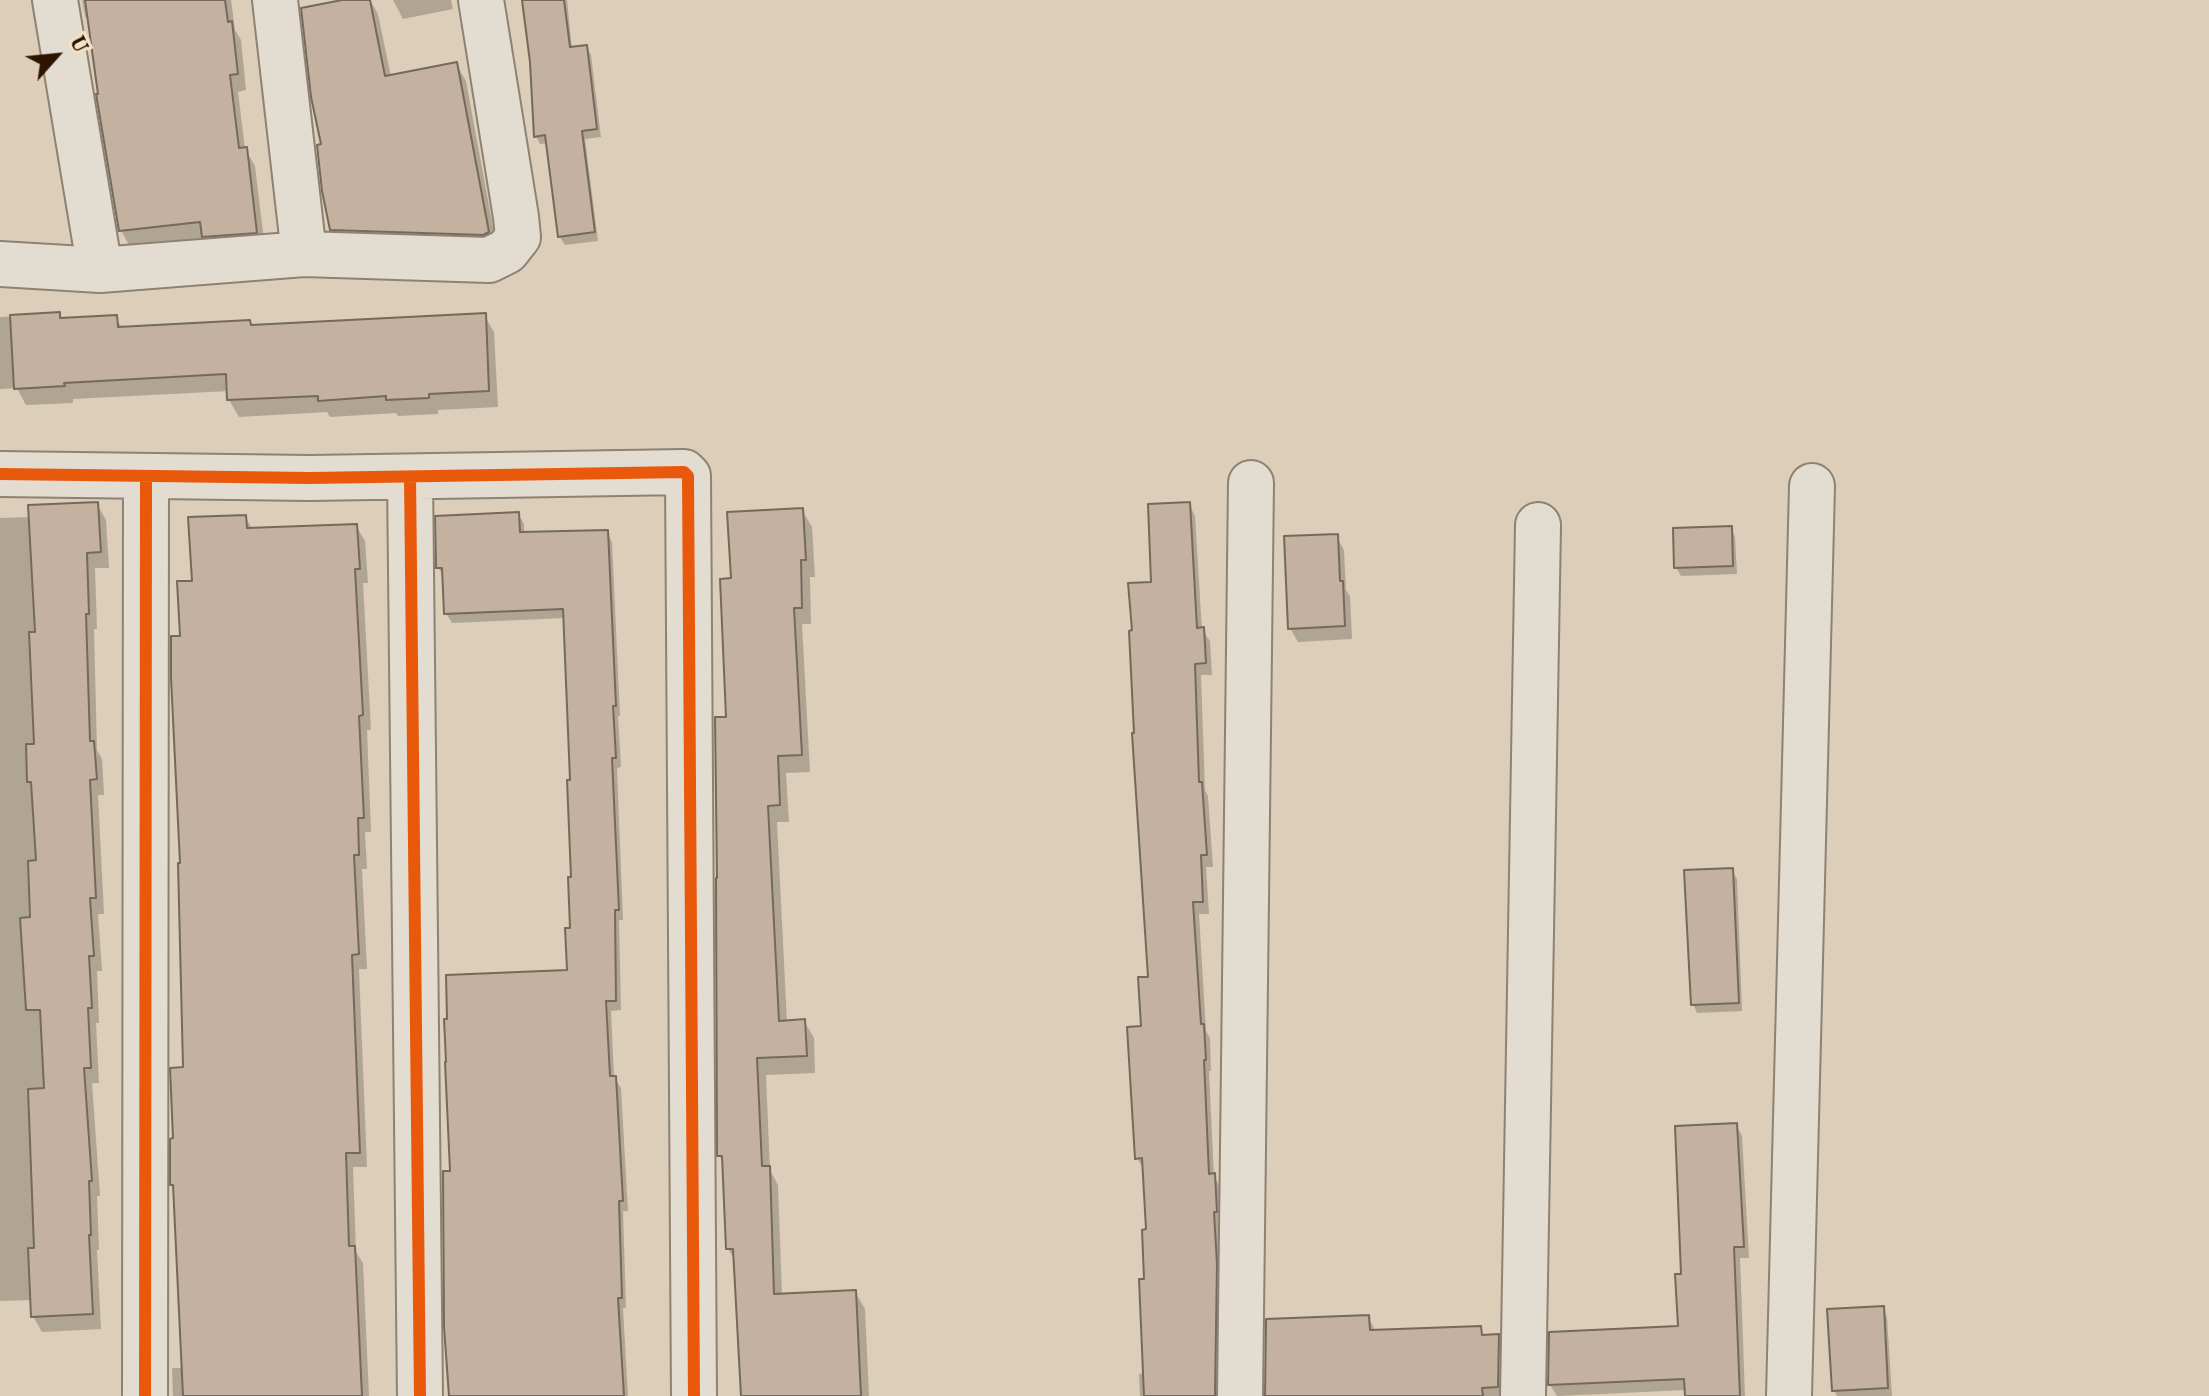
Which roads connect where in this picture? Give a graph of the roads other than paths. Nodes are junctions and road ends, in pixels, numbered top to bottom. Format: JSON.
{"nodes":[{"id":1,"x":55,"y":0,"type":"edge"},
{"id":2,"x":275,"y":0,"type":"edge"},
{"id":3,"x":481,"y":0,"type":"edge"},
{"id":4,"x":304,"y":254,"type":"junction"},
{"id":5,"x":0,"y":264,"type":"edge"},
{"id":6,"x":100,"y":270,"type":"junction"},
{"id":7,"x":0,"y":474,"type":"edge"},
{"id":8,"x":146,"y":476,"type":"junction"},
{"id":9,"x":410,"y":477,"type":"junction"},
{"id":10,"x":1251,"y":483,"type":"dead end"},
{"id":11,"x":1812,"y":486,"type":"dead end"},
{"id":12,"x":1538,"y":525,"type":"dead end"},
{"id":13,"x":145,"y":1396,"type":"edge"},
{"id":14,"x":420,"y":1396,"type":"edge"},
{"id":15,"x":694,"y":1396,"type":"edge"},
{"id":16,"x":1240,"y":1396,"type":"edge"},
{"id":17,"x":1523,"y":1396,"type":"edge"},
{"id":18,"x":1789,"y":1396,"type":"edge"}],
"edges":[{"from":1,"to":6,"type":"street"},
{"from":2,"to":4,"type":"street"},
{"from":3,"to":4,"type":"street"},
{"from":4,"to":6,"type":"street"},
{"from":5,"to":6,"type":"street"},
{"from":7,"to":8,"type":"street"},
{"from":8,"to":9,"type":"street"},
{"from":8,"to":13,"type":"street"},
{"from":9,"to":14,"type":"street"},
{"from":9,"to":15,"type":"street"},
{"from":10,"to":16,"type":"street"},
{"from":11,"to":18,"type":"street"},
{"from":12,"to":17,"type":"street"}]}
